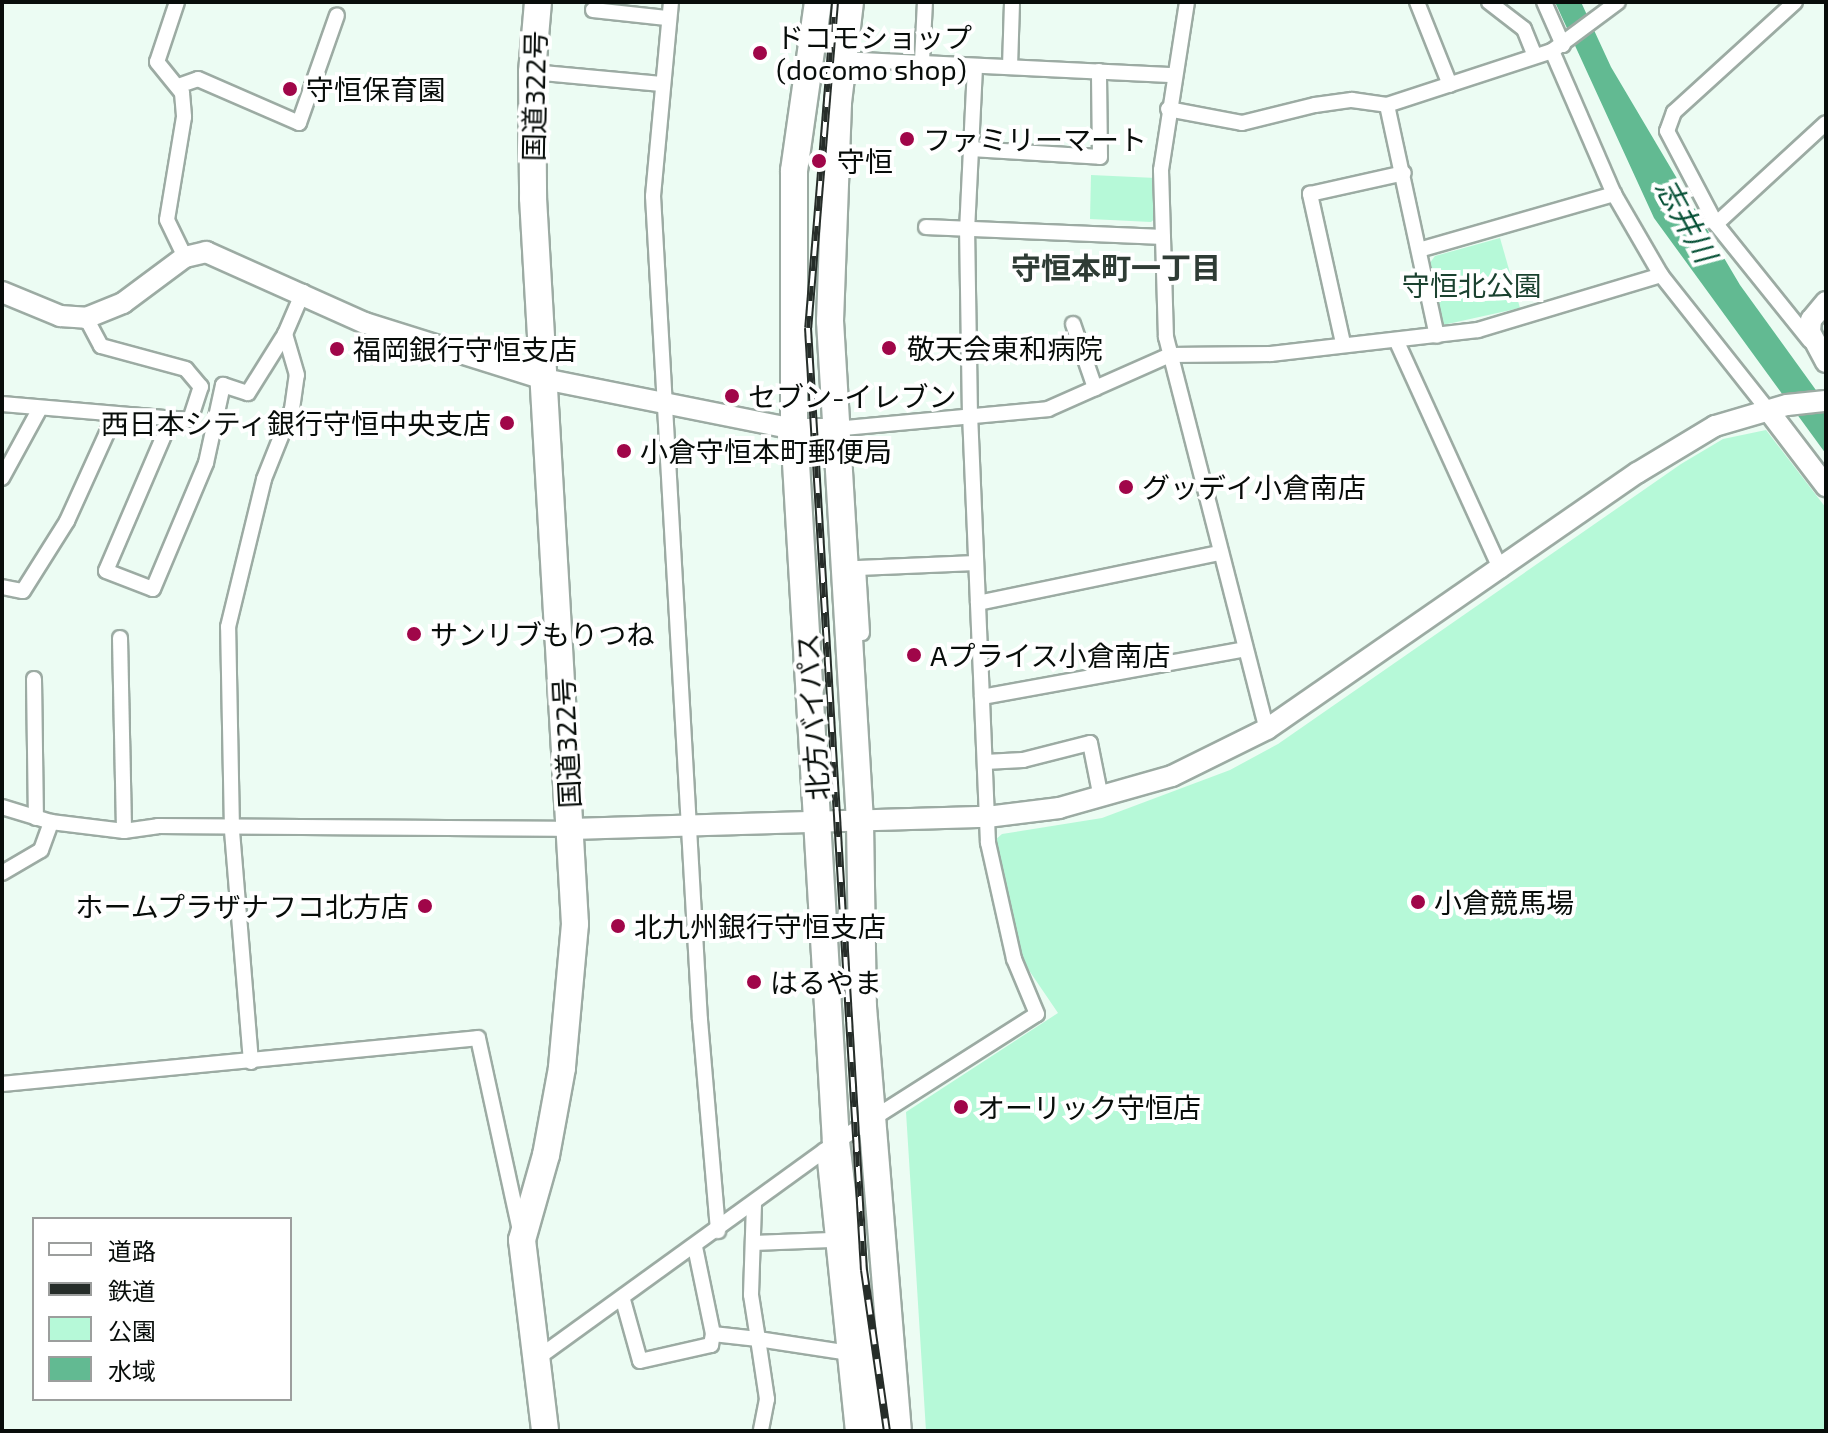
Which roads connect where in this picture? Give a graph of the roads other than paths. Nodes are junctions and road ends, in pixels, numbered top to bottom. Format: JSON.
{"nodes":[{"id":1,"x":177,"y":2,"type":"edge"},
{"id":2,"x":538,"y":2,"type":"edge"},
{"id":3,"x":671,"y":2,"type":"edge"},
{"id":4,"x":818,"y":2,"type":"edge"},
{"id":5,"x":850,"y":2,"type":"edge"},
{"id":6,"x":925,"y":2,"type":"edge"},
{"id":7,"x":1012,"y":2,"type":"edge"},
{"id":8,"x":1187,"y":2,"type":"edge"},
{"id":9,"x":1417,"y":2,"type":"edge"},
{"id":10,"x":1489,"y":2,"type":"edge"},
{"id":11,"x":1544,"y":2,"type":"edge"},
{"id":12,"x":1618,"y":2,"type":"edge"},
{"id":13,"x":1795,"y":2,"type":"edge"},
{"id":14,"x":593,"y":10,"type":"dead end"},
{"id":15,"x":337,"y":15,"type":"dead end"},
{"id":16,"x":667,"y":18,"type":"junction"},
{"id":17,"x":1558,"y":48,"type":"junction"},
{"id":18,"x":1535,"y":56,"type":"junction"},
{"id":19,"x":842,"y":59,"type":"junction"},
{"id":20,"x":922,"y":61,"type":"junction"},
{"id":21,"x":975,"y":66,"type":"junction"},
{"id":22,"x":1010,"y":67,"type":"junction"},
{"id":23,"x":1099,"y":71,"type":"junction"},
{"id":24,"x":532,"y":72,"type":"junction"},
{"id":25,"x":1173,"y":75,"type":"junction"},
{"id":26,"x":661,"y":84,"type":"junction"},
{"id":27,"x":1450,"y":85,"type":"junction"},
{"id":28,"x":178,"y":86,"type":"junction"},
{"id":29,"x":1387,"y":105,"type":"junction"},
{"id":30,"x":1168,"y":109,"type":"junction"},
{"id":31,"x":1826,"y":123,"type":"edge"},
{"id":32,"x":971,"y":149,"type":"junction"},
{"id":33,"x":1404,"y":173,"type":"junction"},
{"id":34,"x":1614,"y":194,"type":"junction"},
{"id":35,"x":1716,"y":224,"type":"junction"},
{"id":36,"x":926,"y":227,"type":"dead end"},
{"id":37,"x":967,"y":231,"type":"junction"},
{"id":38,"x":1163,"y":237,"type":"junction"},
{"id":39,"x":1422,"y":249,"type":"junction"},
{"id":40,"x":185,"y":257,"type":"junction"},
{"id":41,"x":1661,"y":275,"type":"junction"},
{"id":42,"x":2,"y":292,"type":"edge"},
{"id":43,"x":303,"y":292,"type":"junction"},
{"id":44,"x":1826,"y":302,"type":"edge"},
{"id":45,"x":86,"y":318,"type":"junction"},
{"id":46,"x":1073,"y":324,"type":"dead end"},
{"id":47,"x":285,"y":334,"type":"junction"},
{"id":48,"x":1437,"y":336,"type":"junction"},
{"id":49,"x":1397,"y":342,"type":"junction"},
{"id":50,"x":1343,"y":343,"type":"junction"},
{"id":51,"x":1812,"y":343,"type":"junction"},
{"id":52,"x":1170,"y":355,"type":"junction"},
{"id":53,"x":1826,"y":362,"type":"edge"},
{"id":54,"x":544,"y":379,"type":"junction"},
{"id":55,"x":1095,"y":388,"type":"junction"},
{"id":56,"x":1826,"y":401,"type":"edge"},
{"id":57,"x":664,"y":403,"type":"junction"},
{"id":58,"x":2,"y":404,"type":"edge"},
{"id":59,"x":1777,"y":408,"type":"junction"},
{"id":60,"x":39,"y":410,"type":"junction"},
{"id":61,"x":115,"y":415,"type":"junction"},
{"id":62,"x":970,"y":417,"type":"junction"},
{"id":63,"x":171,"y":419,"type":"junction"},
{"id":64,"x":794,"y":429,"type":"junction"},
{"id":65,"x":834,"y":429,"type":"junction"},
{"id":66,"x":2,"y":478,"type":"edge"},
{"id":67,"x":1826,"y":486,"type":"edge"},
{"id":68,"x":1219,"y":553,"type":"junction"},
{"id":69,"x":976,"y":563,"type":"junction"},
{"id":70,"x":1501,"y":570,"type":"junction"},
{"id":71,"x":2,"y":587,"type":"edge"},
{"id":72,"x":978,"y":603,"type":"junction"},
{"id":73,"x":120,"y":638,"type":"dead end"},
{"id":74,"x":1245,"y":649,"type":"junction"},
{"id":75,"x":34,"y":679,"type":"dead end"},
{"id":76,"x":982,"y":697,"type":"junction"},
{"id":77,"x":1267,"y":729,"type":"junction"},
{"id":78,"x":853,"y":731,"type":"junction"},
{"id":79,"x":985,"y":762,"type":"junction"},
{"id":80,"x":1101,"y":798,"type":"junction"},
{"id":81,"x":2,"y":807,"type":"edge"},
{"id":82,"x":987,"y":817,"type":"junction"},
{"id":83,"x":36,"y":818,"type":"junction"},
{"id":84,"x":51,"y":822,"type":"junction"},
{"id":85,"x":860,"y":822,"type":"junction"},
{"id":86,"x":819,"y":824,"type":"junction"},
{"id":87,"x":571,"y":829,"type":"junction"},
{"id":88,"x":689,"y":829,"type":"junction"},
{"id":89,"x":232,"y":830,"type":"junction"},
{"id":90,"x":124,"y":831,"type":"junction"},
{"id":91,"x":2,"y":873,"type":"edge"},
{"id":92,"x":251,"y":1062,"type":"junction"},
{"id":93,"x":2,"y":1084,"type":"edge"},
{"id":94,"x":871,"y":1120,"type":"junction"},
{"id":95,"x":830,"y":1147,"type":"junction"},
{"id":96,"x":754,"y":1204,"type":"junction"},
{"id":97,"x":718,"y":1231,"type":"junction"},
{"id":98,"x":522,"y":1240,"type":"junction"},
{"id":99,"x":831,"y":1240,"type":"junction"},
{"id":100,"x":753,"y":1243,"type":"junction"},
{"id":101,"x":695,"y":1247,"type":"junction"},
{"id":102,"x":623,"y":1300,"type":"junction"},
{"id":103,"x":713,"y":1334,"type":"junction"},
{"id":104,"x":758,"y":1339,"type":"junction"},
{"id":105,"x":843,"y":1352,"type":"junction"},
{"id":106,"x":539,"y":1357,"type":"junction"},
{"id":107,"x":545,"y":1431,"type":"edge"},
{"id":108,"x":761,"y":1431,"type":"edge"},
{"id":109,"x":853,"y":1431,"type":"edge"},
{"id":110,"x":871,"y":1431,"type":"edge"},
{"id":111,"x":898,"y":1431,"type":"edge"}],
"edges":[{"from":1,"to":28,"type":"street"},
{"from":2,"to":24,"type":"highway","name":"国道322号"},
{"from":3,"to":16,"type":"street"},
{"from":4,"to":64,"type":"highway","name":"北方バイパス"},
{"from":5,"to":19,"type":"highway","name":"北方バイパス"},
{"from":6,"to":20,"type":"street"},
{"from":7,"to":22,"type":"street"},
{"from":8,"to":25,"type":"street"},
{"from":9,"to":27,"type":"street"},
{"from":10,"to":18,"type":"street"},
{"from":11,"to":17,"type":"street"},
{"from":12,"to":17,"type":"street"},
{"from":13,"to":35,"type":"street"},
{"from":14,"to":16,"type":"street"},
{"from":15,"to":28,"type":"street"},
{"from":16,"to":26,"type":"street"},
{"from":17,"to":18,"type":"street"},
{"from":17,"to":34,"type":"street"},
{"from":18,"to":27,"type":"street"},
{"from":19,"to":20,"type":"street"},
{"from":19,"to":65,"type":"highway","name":"北方バイパス"},
{"from":20,"to":21,"type":"street"},
{"from":21,"to":22,"type":"street"},
{"from":21,"to":32,"type":"street"},
{"from":22,"to":23,"type":"street"},
{"from":23,"to":25,"type":"street"},
{"from":23,"to":32,"type":"street"},
{"from":24,"to":26,"type":"street"},
{"from":24,"to":54,"type":"highway","name":"国道322号"},
{"from":25,"to":30,"type":"street"},
{"from":26,"to":57,"type":"street"},
{"from":27,"to":29,"type":"street"},
{"from":28,"to":40,"type":"street"},
{"from":29,"to":30,"type":"street"},
{"from":29,"to":33,"type":"street"},
{"from":30,"to":38,"type":"street"},
{"from":31,"to":35,"type":"street"},
{"from":32,"to":37,"type":"street"},
{"from":33,"to":39,"type":"street"},
{"from":33,"to":50,"type":"street"},
{"from":34,"to":39,"type":"street"},
{"from":34,"to":41,"type":"street"},
{"from":35,"to":51,"type":"street"},
{"from":36,"to":37,"type":"street"},
{"from":37,"to":38,"type":"street"},
{"from":37,"to":62,"type":"street"},
{"from":38,"to":52,"type":"street"},
{"from":39,"to":48,"type":"street"},
{"from":40,"to":43,"type":"street"},
{"from":40,"to":45,"type":"street"},
{"from":41,"to":48,"type":"street"},
{"from":41,"to":59,"type":"street"},
{"from":42,"to":45,"type":"street"},
{"from":43,"to":47,"type":"street"},
{"from":43,"to":54,"type":"street"},
{"from":44,"to":51,"type":"street"},
{"from":45,"to":63,"type":"street"},
{"from":46,"to":55,"type":"street"},
{"from":47,"to":63,"type":"street"},
{"from":47,"to":89,"type":"street"},
{"from":48,"to":49,"type":"street"},
{"from":49,"to":50,"type":"street"},
{"from":49,"to":70,"type":"street"},
{"from":50,"to":52,"type":"street"},
{"from":51,"to":53,"type":"street"},
{"from":52,"to":55,"type":"street"},
{"from":52,"to":68,"type":"street"},
{"from":54,"to":57,"type":"street"},
{"from":54,"to":87,"type":"highway","name":"国道322号"},
{"from":55,"to":62,"type":"street"},
{"from":56,"to":59,"type":"street"},
{"from":57,"to":64,"type":"street"},
{"from":57,"to":88,"type":"street"},
{"from":58,"to":60,"type":"street"},
{"from":59,"to":67,"type":"street"},
{"from":59,"to":70,"type":"street"},
{"from":60,"to":61,"type":"street"},
{"from":60,"to":66,"type":"street"},
{"from":61,"to":63,"type":"street"},
{"from":61,"to":71,"type":"street"},
{"from":62,"to":65,"type":"street"},
{"from":62,"to":69,"type":"street"},
{"from":64,"to":65,"type":"street"},
{"from":64,"to":86,"type":"highway","name":"北方バイパス"},
{"from":65,"to":78,"type":"highway","name":"北方バイパス"},
{"from":68,"to":72,"type":"street"},
{"from":68,"to":74,"type":"street"},
{"from":69,"to":72,"type":"street"},
{"from":69,"to":78,"type":"street"},
{"from":70,"to":77,"type":"street"},
{"from":72,"to":76,"type":"street"},
{"from":73,"to":90,"type":"street"},
{"from":74,"to":76,"type":"street"},
{"from":74,"to":77,"type":"street"},
{"from":75,"to":83,"type":"street"},
{"from":76,"to":79,"type":"street"},
{"from":77,"to":80,"type":"street"},
{"from":78,"to":85,"type":"highway","name":"北方バイパス"},
{"from":79,"to":80,"type":"street"},
{"from":79,"to":82,"type":"street"},
{"from":80,"to":82,"type":"street"},
{"from":81,"to":83,"type":"street"},
{"from":82,"to":85,"type":"street"},
{"from":82,"to":94,"type":"street"},
{"from":83,"to":84,"type":"street"},
{"from":84,"to":90,"type":"street"},
{"from":84,"to":91,"type":"street"},
{"from":85,"to":86,"type":"street"},
{"from":85,"to":94,"type":"highway","name":"北方バイパス"},
{"from":86,"to":88,"type":"street"},
{"from":86,"to":95,"type":"highway","name":"北方バイパス"},
{"from":87,"to":88,"type":"street"},
{"from":87,"to":89,"type":"street"},
{"from":87,"to":98,"type":"highway","name":"国道322号"},
{"from":88,"to":97,"type":"street"},
{"from":89,"to":90,"type":"street"},
{"from":89,"to":92,"type":"street"},
{"from":92,"to":93,"type":"street"},
{"from":92,"to":98,"type":"street"},
{"from":94,"to":95,"type":"street"},
{"from":94,"to":111,"type":"highway","name":"北方バイパス"},
{"from":95,"to":96,"type":"street"},
{"from":95,"to":99,"type":"street"},
{"from":95,"to":110,"type":"highway","name":"北方バイパス"},
{"from":96,"to":97,"type":"street"},
{"from":96,"to":100,"type":"street"},
{"from":97,"to":101,"type":"street"},
{"from":98,"to":106,"type":"highway","name":"国道322号"},
{"from":99,"to":100,"type":"street"},
{"from":99,"to":105,"type":"street"},
{"from":100,"to":104,"type":"street"},
{"from":101,"to":102,"type":"street"},
{"from":101,"to":103,"type":"street"},
{"from":102,"to":103,"type":"street"},
{"from":102,"to":106,"type":"street"},
{"from":103,"to":104,"type":"street"},
{"from":104,"to":105,"type":"street"},
{"from":104,"to":108,"type":"street"},
{"from":105,"to":109,"type":"street"},
{"from":106,"to":107,"type":"highway","name":"国道322号"}]}
